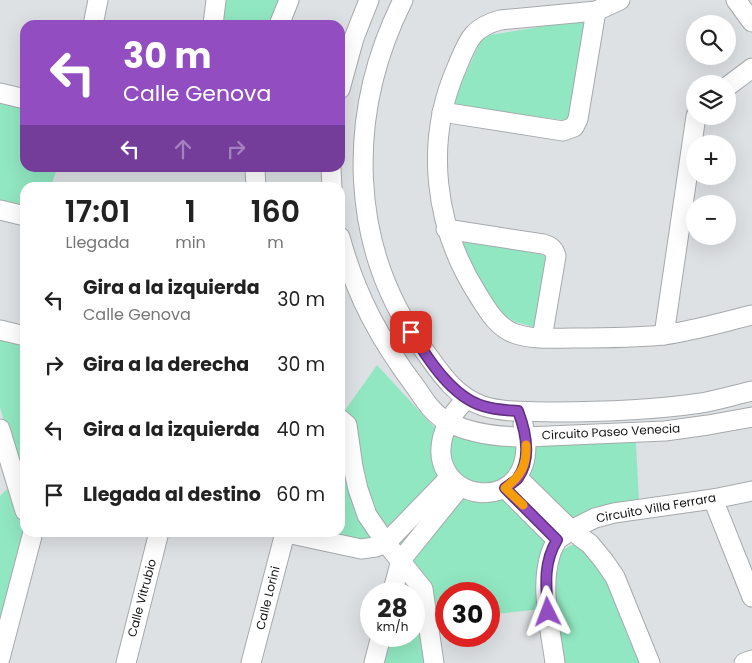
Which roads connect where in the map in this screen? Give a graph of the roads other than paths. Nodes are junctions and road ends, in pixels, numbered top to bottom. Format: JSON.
{"nodes":[{"id":1,"x":98,"y":0,"type":"edge"},
{"id":2,"x":216,"y":0,"type":"edge"},
{"id":3,"x":289,"y":0,"type":"edge"},
{"id":4,"x":369,"y":0,"type":"edge"},
{"id":5,"x":403,"y":0,"type":"edge"},
{"id":6,"x":620,"y":0,"type":"edge"},
{"id":7,"x":736,"y":0,"type":"edge"},
{"id":8,"x":552,"y":7,"type":"edge"},
{"id":9,"x":529,"y":8,"type":"edge"},
{"id":10,"x":596,"y":11,"type":"junction"},
{"id":11,"x":94,"y":20,"type":"edge"},
{"id":12,"x":214,"y":20,"type":"edge"},
{"id":13,"x":281,"y":20,"type":"edge"},
{"id":14,"x":752,"y":22,"type":"edge"},
{"id":15,"x":345,"y":58,"type":"edge"},
{"id":16,"x":345,"y":60,"type":"edge"},
{"id":17,"x":378,"y":66,"type":"junction"},
{"id":18,"x":752,"y":68,"type":"edge"},
{"id":19,"x":736,"y":80,"type":"edge"},
{"id":20,"x":345,"y":86,"type":"edge"},
{"id":21,"x":371,"y":92,"type":"junction"},
{"id":22,"x":0,"y":93,"type":"edge"},
{"id":23,"x":20,"y":98,"type":"edge"},
{"id":24,"x":442,"y":112,"type":"junction"},
{"id":25,"x":695,"y":125,"type":"edge"},
{"id":26,"x":0,"y":210,"type":"edge"},
{"id":27,"x":20,"y":215,"type":"edge"},
{"id":28,"x":446,"y":229,"type":"junction"},
{"id":29,"x":345,"y":254,"type":"edge"},
{"id":30,"x":752,"y":315,"type":"edge"},
{"id":31,"x":0,"y":330,"type":"edge"},
{"id":32,"x":20,"y":335,"type":"edge"},
{"id":33,"x":664,"y":335,"type":"junction"},
{"id":34,"x":542,"y":338,"type":"junction"},
{"id":35,"x":752,"y":391,"type":"edge"},
{"id":36,"x":466,"y":399,"type":"junction"},
{"id":37,"x":702,"y":403,"type":"junction"},
{"id":38,"x":518,"y":411,"type":"junction"},
{"id":39,"x":752,"y":417,"type":"edge"},
{"id":40,"x":448,"y":422,"type":"junction"},
{"id":41,"x":345,"y":423,"type":"edge"},
{"id":42,"x":708,"y":425,"type":"junction"},
{"id":43,"x":0,"y":429,"type":"edge"},
{"id":44,"x":526,"y":437,"type":"junction"},
{"id":45,"x":455,"y":483,"type":"junction"},
{"id":46,"x":512,"y":483,"type":"junction"},
{"id":47,"x":752,"y":491,"type":"edge"},
{"id":48,"x":20,"y":495,"type":"edge"},
{"id":49,"x":713,"y":499,"type":"junction"},
{"id":50,"x":564,"y":535,"type":"junction"},
{"id":51,"x":31,"y":537,"type":"edge"},
{"id":52,"x":159,"y":537,"type":"edge"},
{"id":53,"x":282,"y":537,"type":"edge"},
{"id":54,"x":302,"y":537,"type":"edge"},
{"id":55,"x":386,"y":543,"type":"junction"},
{"id":56,"x":401,"y":560,"type":"junction"},
{"id":57,"x":395,"y":582,"type":"edge"},
{"id":58,"x":752,"y":597,"type":"edge"},
{"id":59,"x":378,"y":647,"type":"edge"},
{"id":60,"x":0,"y":658,"type":"edge"},
{"id":61,"x":752,"y":660,"type":"edge"},
{"id":62,"x":126,"y":663,"type":"edge"},
{"id":63,"x":251,"y":663,"type":"edge"},
{"id":64,"x":374,"y":663,"type":"edge"},
{"id":65,"x":434,"y":663,"type":"edge"},
{"id":66,"x":555,"y":663,"type":"edge"},
{"id":67,"x":650,"y":663,"type":"edge"},
{"id":68,"x":744,"y":663,"type":"edge"}],
"edges":[{"from":1,"to":11,"type":"street"},
{"from":2,"to":12,"type":"street"},
{"from":3,"to":13,"type":"street"},
{"from":4,"to":15,"type":"street"},
{"from":5,"to":17,"type":"street","name":"Circuito Paseo Venecia"},
{"from":6,"to":10,"type":"street"},
{"from":7,"to":14,"type":"street"},
{"from":8,"to":9,"type":"street"},
{"from":8,"to":10,"type":"street"},
{"from":9,"to":24,"type":"street"},
{"from":10,"to":24,"type":"street"},
{"from":16,"to":17,"type":"street"},
{"from":17,"to":21,"type":"street","name":"Circuito Paseo Venecia"},
{"from":18,"to":19,"type":"street"},
{"from":20,"to":21,"type":"street"},
{"from":21,"to":36,"type":"street","name":"Circuito Paseo Venecia"},
{"from":22,"to":23,"type":"street"},
{"from":24,"to":28,"type":"street"},
{"from":25,"to":33,"type":"street"},
{"from":26,"to":27,"type":"street"},
{"from":28,"to":34,"type":"street"},
{"from":28,"to":34,"type":"street"},
{"from":29,"to":40,"type":"street","name":"Circuito Paseo Venecia"},
{"from":30,"to":33,"type":"street"},
{"from":31,"to":32,"type":"street"},
{"from":33,"to":34,"type":"street"},
{"from":35,"to":37,"type":"street","name":"Circuito Paseo Venecia"},
{"from":36,"to":38,"type":"street","name":"Circuito Paseo Venecia"},
{"from":36,"to":40,"type":"street"},
{"from":37,"to":38,"type":"street","name":"Circuito Paseo Venecia"},
{"from":37,"to":42,"type":"street"},
{"from":38,"to":44,"type":"street"},
{"from":39,"to":42,"type":"street","name":"Circuito Paseo Venecia"},
{"from":40,"to":44,"type":"street","name":"Circuito Paseo Venecia"},
{"from":40,"to":45,"type":"street"},
{"from":41,"to":55,"type":"street"},
{"from":42,"to":44,"type":"street","name":"Circuito Paseo Venecia"},
{"from":43,"to":48,"type":"street"},
{"from":44,"to":46,"type":"street"},
{"from":45,"to":46,"type":"street"},
{"from":45,"to":55,"type":"street"},
{"from":45,"to":56,"type":"street"},
{"from":46,"to":50,"type":"street"},
{"from":47,"to":49,"type":"street","name":"Circuito Villa Ferrara"},
{"from":49,"to":50,"type":"street","name":"Circuito Villa Ferrara"},
{"from":49,"to":58,"type":"street"},
{"from":50,"to":66,"type":"street"},
{"from":50,"to":67,"type":"street"},
{"from":51,"to":60,"type":"street"},
{"from":52,"to":62,"type":"street","name":"Calle Vitrubio"},
{"from":53,"to":63,"type":"street","name":"Calle Lorini"},
{"from":54,"to":55,"type":"street"},
{"from":55,"to":56,"type":"street"},
{"from":56,"to":57,"type":"street"},
{"from":56,"to":65,"type":"street"},
{"from":59,"to":64,"type":"street"},
{"from":61,"to":68,"type":"street"}]}
